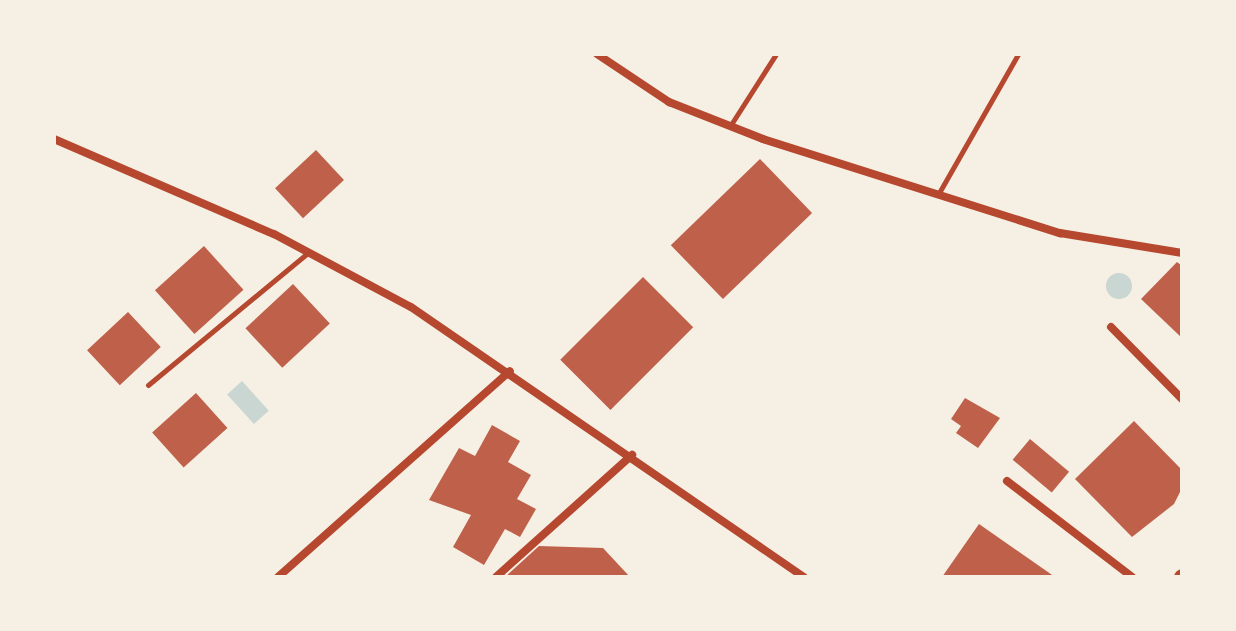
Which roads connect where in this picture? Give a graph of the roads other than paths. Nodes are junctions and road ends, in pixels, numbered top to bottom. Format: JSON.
{"nodes":[{"id":1,"x":597,"y":54,"type":"edge"},
{"id":2,"x":776,"y":54,"type":"edge"},
{"id":3,"x":1018,"y":54,"type":"edge"},
{"id":4,"x":729,"y":127,"type":"junction"},
{"id":5,"x":54,"y":139,"type":"edge"},
{"id":6,"x":940,"y":191,"type":"junction"},
{"id":7,"x":310,"y":251,"type":"junction"},
{"id":8,"x":1182,"y":253,"type":"edge"},
{"id":9,"x":1111,"y":327,"type":"dead end"},
{"id":10,"x":510,"y":371,"type":"junction"},
{"id":11,"x":148,"y":385,"type":"dead end"},
{"id":12,"x":1182,"y":399,"type":"edge"},
{"id":13,"x":632,"y":455,"type":"junction"},
{"id":14,"x":1007,"y":481,"type":"dead end"},
{"id":15,"x":278,"y":577,"type":"edge"},
{"id":16,"x":496,"y":577,"type":"edge"},
{"id":17,"x":804,"y":577,"type":"edge"},
{"id":18,"x":1132,"y":577,"type":"edge"}],
"edges":[{"from":1,"to":4,"type":"street"},
{"from":2,"to":4,"type":"lane"},
{"from":3,"to":6,"type":"lane"},
{"from":4,"to":6,"type":"street"},
{"from":5,"to":7,"type":"street"},
{"from":6,"to":8,"type":"street"},
{"from":7,"to":10,"type":"street"},
{"from":7,"to":11,"type":"lane"},
{"from":9,"to":12,"type":"street"},
{"from":10,"to":13,"type":"street"},
{"from":10,"to":15,"type":"street"},
{"from":13,"to":16,"type":"street"},
{"from":13,"to":17,"type":"street"},
{"from":14,"to":18,"type":"street"}]}
